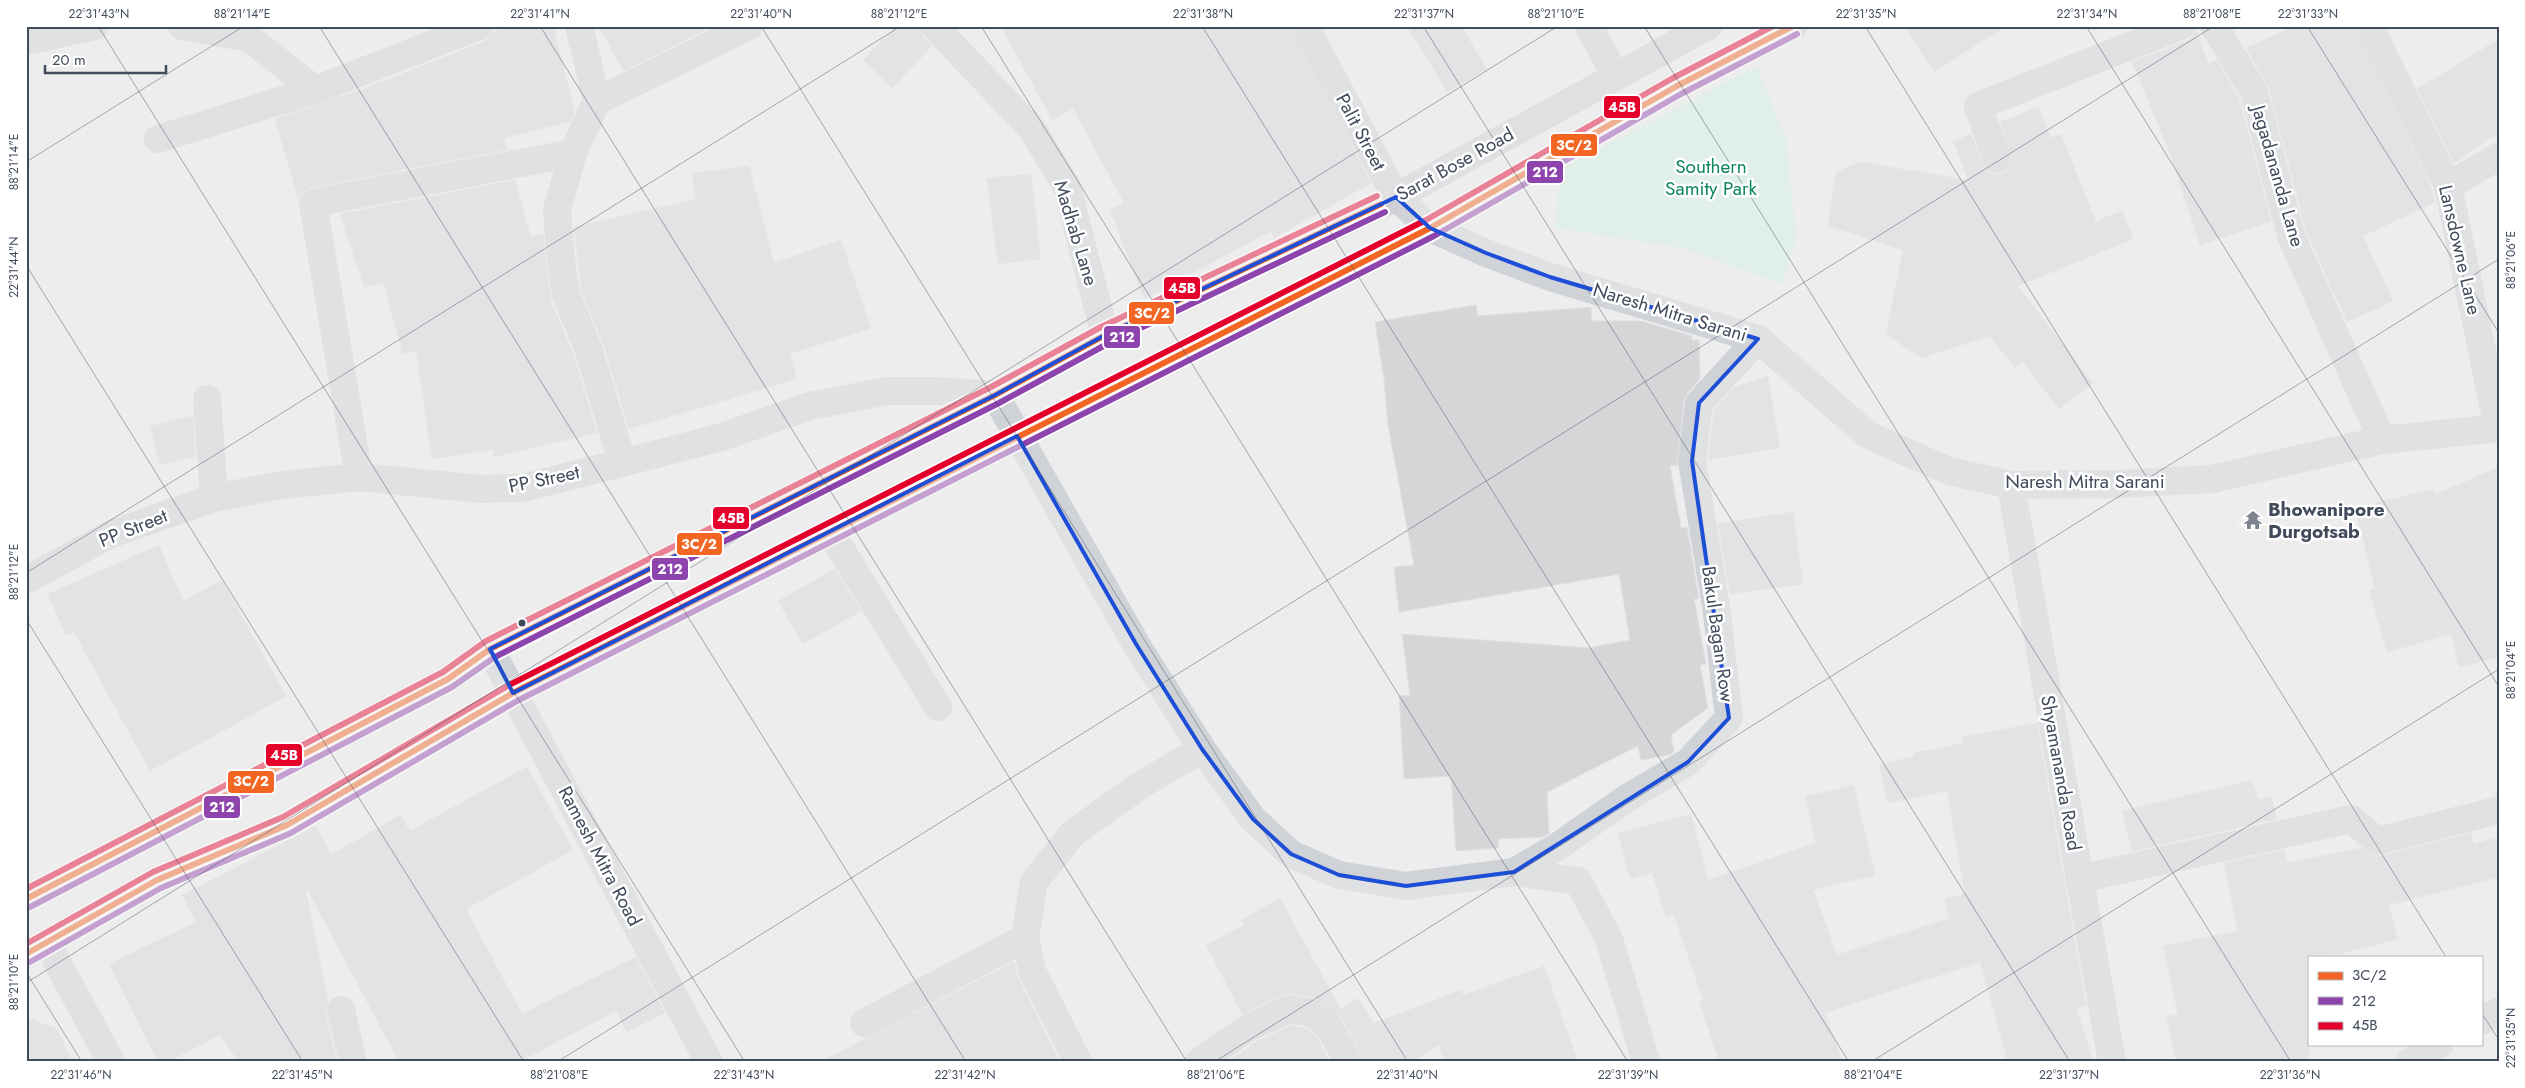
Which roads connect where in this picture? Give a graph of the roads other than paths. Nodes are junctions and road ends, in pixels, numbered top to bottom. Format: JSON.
{"nodes":[{"id":1,"x":95,"y":26,"type":"edge"},
{"id":2,"x":182,"y":26,"type":"edge"},
{"id":3,"x":479,"y":26,"type":"edge"},
{"id":4,"x":579,"y":26,"type":"edge"},
{"id":5,"x":749,"y":26,"type":"edge"},
{"id":6,"x":934,"y":26,"type":"edge"},
{"id":7,"x":1305,"y":26,"type":"edge"},
{"id":8,"x":1588,"y":26,"type":"edge"},
{"id":9,"x":1708,"y":26,"type":"edge"},
{"id":10,"x":1793,"y":26,"type":"edge"},
{"id":11,"x":2181,"y":26,"type":"edge"},
{"id":12,"x":2214,"y":26,"type":"edge"},
{"id":13,"x":2369,"y":26,"type":"edge"},
{"id":14,"x":26,"y":41,"type":"edge"},
{"id":15,"x":1615,"y":75,"type":"junction"},
{"id":16,"x":315,"y":90,"type":"junction"},
{"id":17,"x":596,"y":101,"type":"junction"},
{"id":18,"x":158,"y":139,"type":"dead end"},
{"id":19,"x":573,"y":153,"type":"junction"},
{"id":20,"x":2499,"y":156,"type":"edge"},
{"id":21,"x":1997,"y":159,"type":"dead end"},
{"id":22,"x":2448,"y":186,"type":"junction"},
{"id":23,"x":1396,"y":197,"type":"junction"},
{"id":24,"x":1430,"y":228,"type":"junction"},
{"id":25,"x":1105,"y":335,"type":"junction"},
{"id":26,"x":1758,"y":339,"type":"junction"},
{"id":27,"x":995,"y":395,"type":"junction"},
{"id":28,"x":207,"y":399,"type":"dead end"},
{"id":29,"x":2498,"y":428,"type":"edge"},
{"id":30,"x":1017,"y":436,"type":"junction"},
{"id":31,"x":2382,"y":440,"type":"junction"},
{"id":32,"x":622,"y":461,"type":"junction"},
{"id":33,"x":359,"y":477,"type":"junction"},
{"id":34,"x":2011,"y":485,"type":"junction"},
{"id":35,"x":214,"y":498,"type":"junction"},
{"id":36,"x":831,"y":534,"type":"junction"},
{"id":37,"x":26,"y":580,"type":"edge"},
{"id":38,"x":490,"y":649,"type":"junction"},
{"id":39,"x":514,"y":693,"type":"junction"},
{"id":40,"x":938,"y":707,"type":"dead end"},
{"id":41,"x":1202,"y":749,"type":"junction"},
{"id":42,"x":2499,"y":810,"type":"edge"},
{"id":43,"x":1514,"y":872,"type":"junction"},
{"id":44,"x":2079,"y":879,"type":"junction"},
{"id":45,"x":26,"y":899,"type":"edge"},
{"id":46,"x":1025,"y":938,"type":"junction"},
{"id":47,"x":37,"y":949,"type":"edge"},
{"id":48,"x":341,"y":1010,"type":"dead end"},
{"id":49,"x":2499,"y":1011,"type":"edge"},
{"id":50,"x":2482,"y":1020,"type":"edge"},
{"id":51,"x":864,"y":1023,"type":"dead end"},
{"id":52,"x":2437,"y":1046,"type":"edge"},
{"id":53,"x":111,"y":1062,"type":"edge"},
{"id":54,"x":353,"y":1062,"type":"edge"},
{"id":55,"x":709,"y":1062,"type":"edge"},
{"id":56,"x":1078,"y":1062,"type":"edge"},
{"id":57,"x":1199,"y":1062,"type":"edge"},
{"id":58,"x":1346,"y":1062,"type":"edge"},
{"id":59,"x":1646,"y":1062,"type":"edge"},
{"id":60,"x":2112,"y":1062,"type":"edge"},
{"id":61,"x":2409,"y":1062,"type":"edge"}],
"edges":[{"from":1,"to":14,"type":"street"},
{"from":2,"to":16,"type":"street"},
{"from":3,"to":16,"type":"street"},
{"from":4,"to":17,"type":"street"},
{"from":5,"to":17,"type":"street"},
{"from":6,"to":25,"type":"street","name":"Madhab Lane"},
{"from":7,"to":23,"type":"street","name":"Palit Street"},
{"from":8,"to":15,"type":"street"},
{"from":9,"to":15,"type":"main road","name":"Sarat Bose Road"},
{"from":10,"to":24,"type":"main road"},
{"from":11,"to":21,"type":"street"},
{"from":12,"to":31,"type":"street","name":"Jagadananda Lane"},
{"from":13,"to":22,"type":"street","name":"Lansdowne Lane"},
{"from":15,"to":23,"type":"main road","name":"Sarat Bose Road"},
{"from":16,"to":18,"type":"street"},
{"from":17,"to":19,"type":"street"},
{"from":19,"to":32,"type":"street"},
{"from":19,"to":33,"type":"street"},
{"from":20,"to":22,"type":"street"},
{"from":22,"to":29,"type":"street","name":"Lansdowne Lane"},
{"from":23,"to":24,"type":"street","name":"Palit Street"},
{"from":23,"to":25,"type":"main road","name":"Sarat Bose Road"},
{"from":24,"to":26,"type":"street","name":"Naresh Mitra Sarani"},
{"from":24,"to":30,"type":"main road"},
{"from":25,"to":27,"type":"main road","name":"Sarat Bose Road"},
{"from":26,"to":34,"type":"street","name":"Naresh Mitra Sarani"},
{"from":26,"to":43,"type":"street","name":"Bakul Bagan Row"},
{"from":27,"to":30,"type":"street"},
{"from":27,"to":32,"type":"street","name":"PP Street"},
{"from":27,"to":38,"type":"main road","name":"Sarat Bose Road"},
{"from":28,"to":35,"type":"street"},
{"from":29,"to":31,"type":"street","name":"Naresh Mitra Sarani"},
{"from":30,"to":36,"type":"main road"},
{"from":30,"to":41,"type":"street"},
{"from":31,"to":34,"type":"street","name":"Naresh Mitra Sarani"},
{"from":32,"to":33,"type":"street","name":"PP Street"},
{"from":33,"to":35,"type":"street","name":"PP Street"},
{"from":34,"to":44,"type":"street","name":"Shyamananda Road"},
{"from":35,"to":37,"type":"street","name":"PP Street"},
{"from":36,"to":39,"type":"main road"},
{"from":36,"to":40,"type":"street"},
{"from":38,"to":39,"type":"street","name":"Ramesh Mitra Road"},
{"from":38,"to":45,"type":"main road","name":"Sarat Bose Road"},
{"from":39,"to":47,"type":"main road"},
{"from":39,"to":55,"type":"street","name":"Ramesh Mitra Road"},
{"from":41,"to":43,"type":"street"},
{"from":41,"to":46,"type":"street"},
{"from":42,"to":44,"type":"street"},
{"from":43,"to":59,"type":"street"},
{"from":44,"to":60,"type":"street","name":"Shyamananda Road"},
{"from":46,"to":51,"type":"street"},
{"from":46,"to":56,"type":"street"},
{"from":47,"to":53,"type":"street"},
{"from":48,"to":54,"type":"street"},
{"from":49,"to":50,"type":"street"},
{"from":52,"to":61,"type":"street"},
{"from":57,"to":58,"type":"street"}]}
